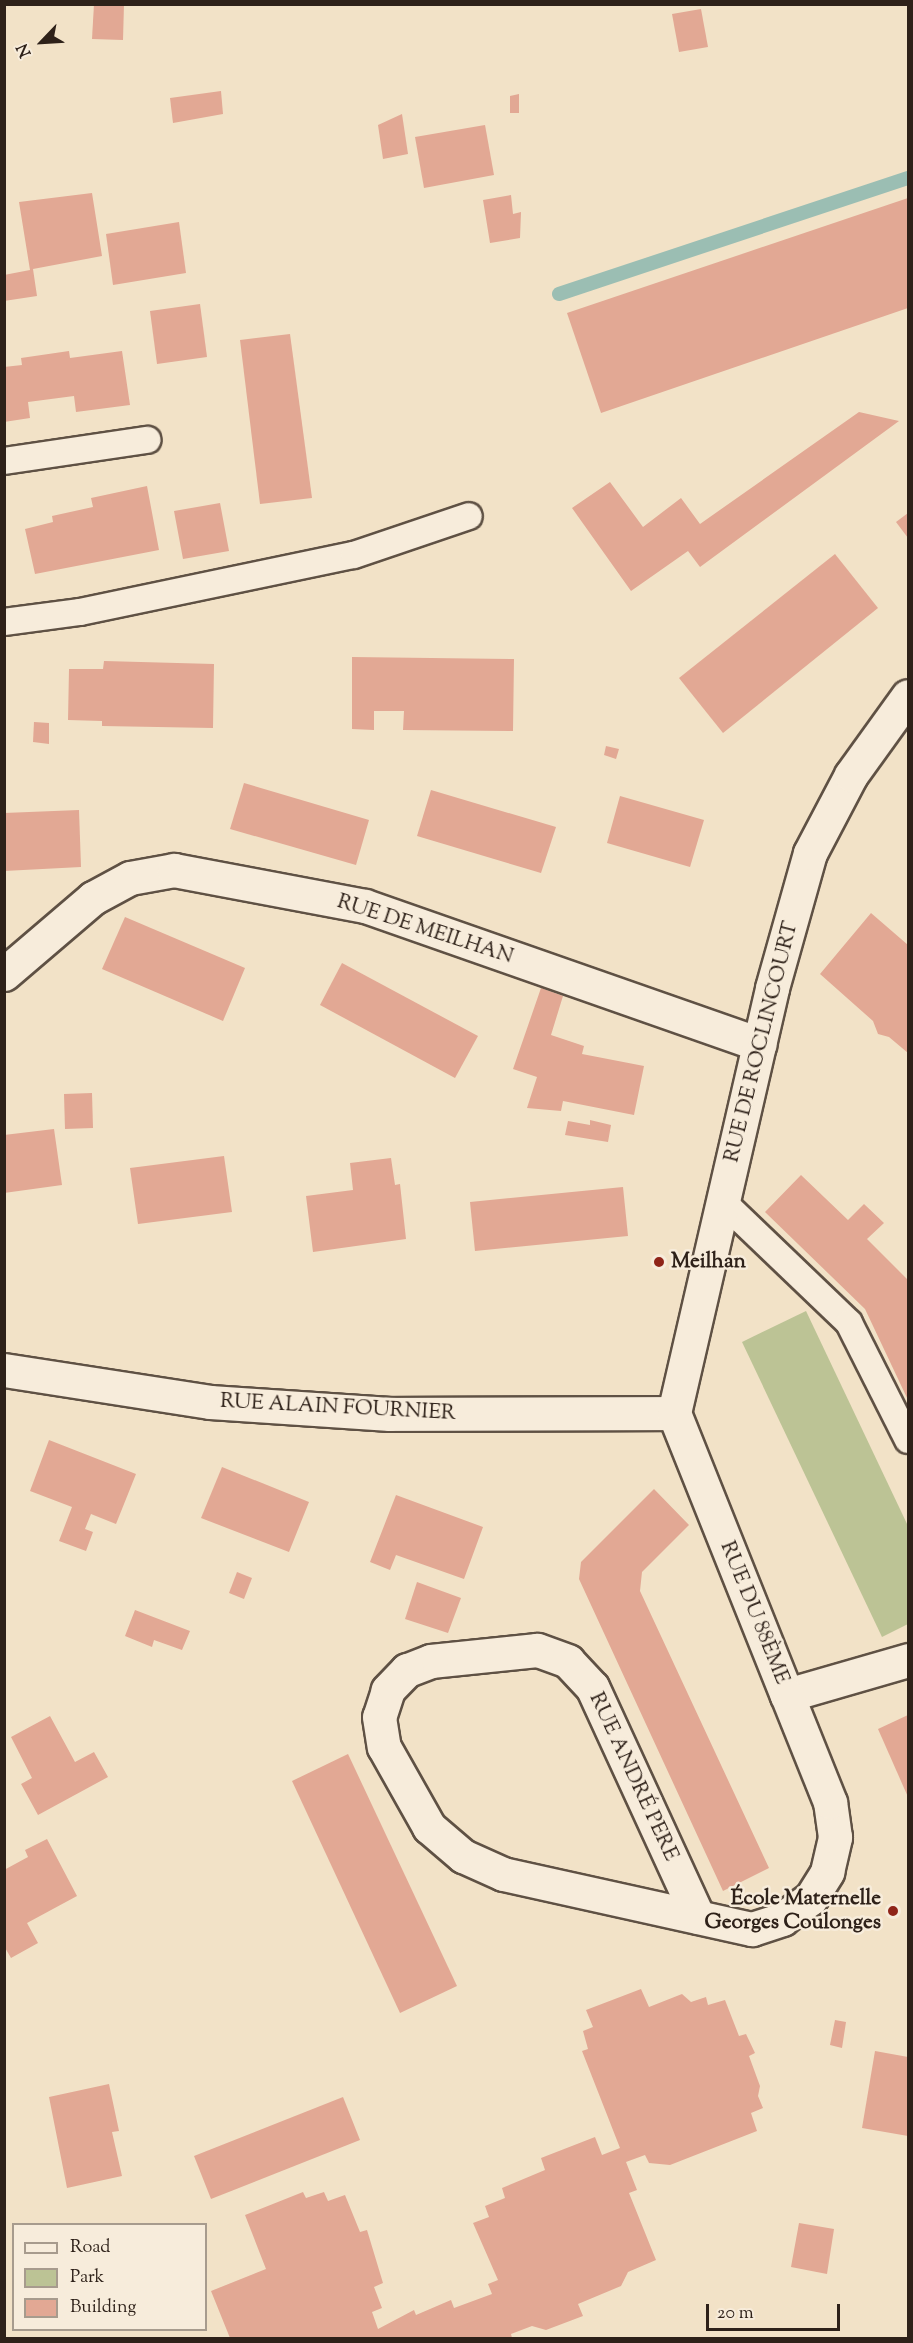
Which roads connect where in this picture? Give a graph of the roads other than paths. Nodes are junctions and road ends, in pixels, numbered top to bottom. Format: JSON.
{"nodes":[{"id":1,"x":147,"y":440,"type":"dead end"},
{"id":2,"x":4,"y":461,"type":"edge"},
{"id":3,"x":469,"y":516,"type":"dead end"},
{"id":4,"x":4,"y":622,"type":"edge"},
{"id":5,"x":909,"y":696,"type":"edge"},
{"id":6,"x":4,"y":974,"type":"edge"},
{"id":7,"x":760,"y":1044,"type":"junction"},
{"id":8,"x":724,"y":1203,"type":"junction"},
{"id":9,"x":4,"y":1370,"type":"edge"},
{"id":10,"x":674,"y":1413,"type":"junction"},
{"id":11,"x":909,"y":1440,"type":"edge"},
{"id":12,"x":909,"y":1660,"type":"edge"},
{"id":13,"x":787,"y":1695,"type":"junction"},
{"id":14,"x":698,"y":1917,"type":"junction"}],
"edges":[{"from":1,"to":2,"type":"lane"},
{"from":3,"to":4,"type":"lane"},
{"from":5,"to":7,"type":"street","name":"RUE DE ROCLINCOURT"},
{"from":6,"to":7,"type":"street","name":"RUE DE MEILHAN"},
{"from":7,"to":8,"type":"street","name":"RUE DE ROCLINCOURT"},
{"from":8,"to":10,"type":"street","name":"RUE DE ROCLINCOURT"},
{"from":8,"to":11,"type":"lane"},
{"from":9,"to":10,"type":"street","name":"RUE ALAIN FOURNIER"},
{"from":10,"to":13,"type":"street","name":"RUE DU 88ÈME"},
{"from":12,"to":13,"type":"street","name":"RUE DU 88ÈME"},
{"from":13,"to":14,"type":"street","name":"RUE ANDRÉ PERE"},
{"from":14,"to":14,"type":"street","name":"RUE ANDRÉ PERE"}]}
